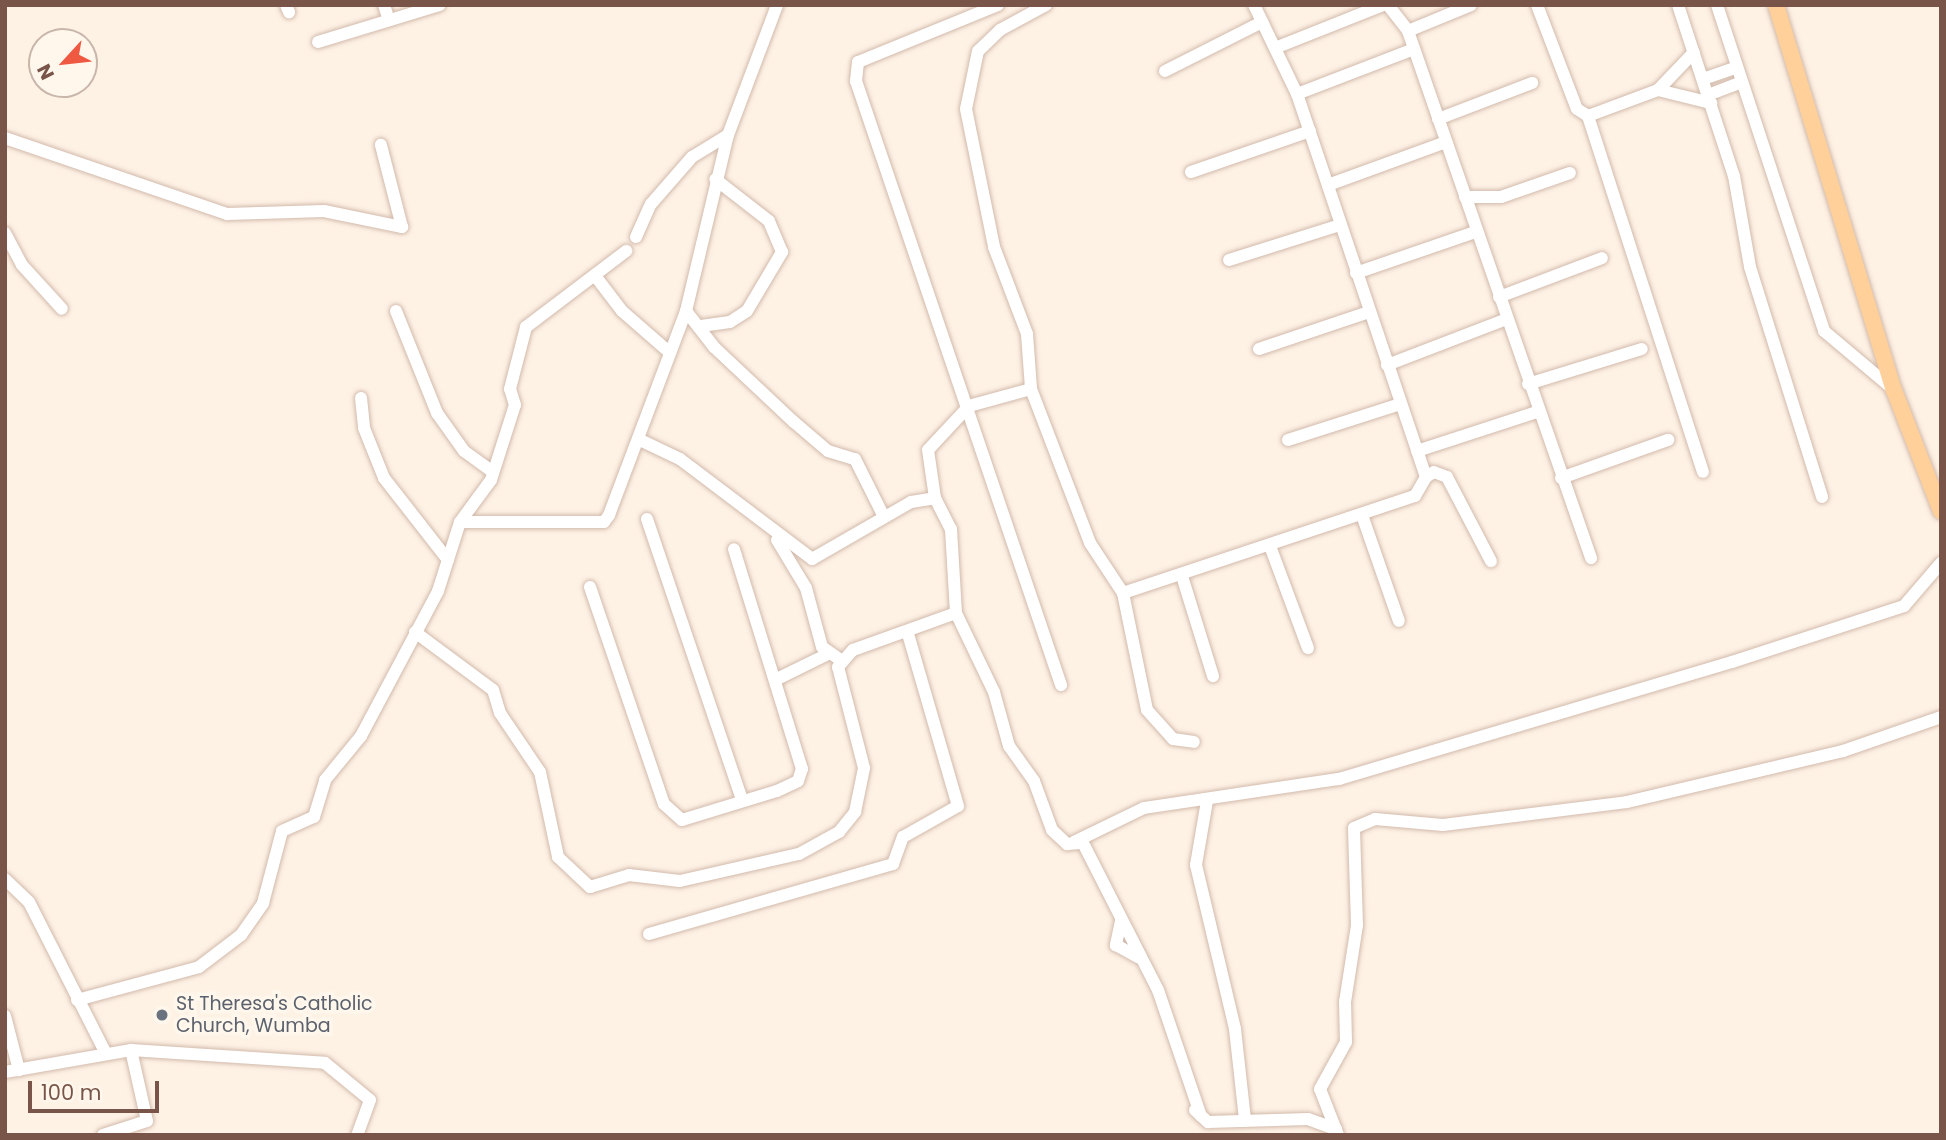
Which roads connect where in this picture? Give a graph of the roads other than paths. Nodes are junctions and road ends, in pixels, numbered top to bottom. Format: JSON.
{"nodes":[{"id":1,"x":384,"y":5,"type":"edge"},
{"id":2,"x":440,"y":5,"type":"edge"},
{"id":3,"x":777,"y":5,"type":"edge"},
{"id":4,"x":998,"y":5,"type":"edge"},
{"id":5,"x":1046,"y":5,"type":"edge"},
{"id":6,"x":1254,"y":5,"type":"edge"},
{"id":7,"x":1385,"y":5,"type":"edge"},
{"id":8,"x":1471,"y":5,"type":"edge"},
{"id":9,"x":1537,"y":5,"type":"edge"},
{"id":10,"x":1678,"y":5,"type":"edge"},
{"id":11,"x":1717,"y":5,"type":"edge"},
{"id":12,"x":1776,"y":5,"type":"edge"},
{"id":13,"x":1365,"y":7,"type":"edge"},
{"id":14,"x":389,"y":20,"type":"junction"},
{"id":15,"x":1262,"y":22,"type":"junction"},
{"id":16,"x":1408,"y":31,"type":"junction"},
{"id":17,"x":317,"y":42,"type":"dead end"},
{"id":18,"x":1275,"y":48,"type":"junction"},
{"id":19,"x":1414,"y":49,"type":"junction"},
{"id":20,"x":1694,"y":52,"type":"junction"},
{"id":21,"x":1737,"y":66,"type":"junction"},
{"id":22,"x":1165,"y":71,"type":"dead end"},
{"id":23,"x":1703,"y":79,"type":"junction"},
{"id":24,"x":1742,"y":82,"type":"junction"},
{"id":25,"x":1532,"y":83,"type":"dead end"},
{"id":26,"x":1658,"y":90,"type":"junction"},
{"id":27,"x":1297,"y":94,"type":"junction"},
{"id":28,"x":1710,"y":99,"type":"junction"},
{"id":29,"x":1588,"y":116,"type":"junction"},
{"id":30,"x":1438,"y":119,"type":"junction"},
{"id":31,"x":1310,"y":131,"type":"junction"},
{"id":32,"x":728,"y":135,"type":"junction"},
{"id":33,"x":5,"y":138,"type":"edge"},
{"id":34,"x":1446,"y":142,"type":"junction"},
{"id":35,"x":382,"y":145,"type":"dead end"},
{"id":36,"x":1191,"y":172,"type":"dead end"},
{"id":37,"x":1570,"y":173,"type":"dead end"},
{"id":38,"x":715,"y":179,"type":"junction"},
{"id":39,"x":1328,"y":186,"type":"junction"},
{"id":40,"x":1465,"y":197,"type":"junction"},
{"id":41,"x":1340,"y":225,"type":"junction"},
{"id":42,"x":1475,"y":232,"type":"junction"},
{"id":43,"x":5,"y":233,"type":"edge"},
{"id":44,"x":636,"y":237,"type":"dead end"},
{"id":45,"x":626,"y":251,"type":"dead end"},
{"id":46,"x":1602,"y":258,"type":"dead end"},
{"id":47,"x":1229,"y":260,"type":"dead end"},
{"id":48,"x":1356,"y":273,"type":"junction"},
{"id":49,"x":596,"y":277,"type":"junction"},
{"id":50,"x":1499,"y":297,"type":"junction"},
{"id":51,"x":62,"y":309,"type":"dead end"},
{"id":52,"x":396,"y":311,"type":"dead end"},
{"id":53,"x":686,"y":311,"type":"junction"},
{"id":54,"x":1369,"y":312,"type":"junction"},
{"id":55,"x":1507,"y":319,"type":"junction"},
{"id":56,"x":701,"y":326,"type":"junction"},
{"id":57,"x":1259,"y":349,"type":"dead end"},
{"id":58,"x":1642,"y":349,"type":"dead end"},
{"id":59,"x":669,"y":352,"type":"junction"},
{"id":60,"x":1387,"y":365,"type":"junction"},
{"id":61,"x":1528,"y":384,"type":"junction"},
{"id":62,"x":1031,"y":389,"type":"junction"},
{"id":63,"x":1894,"y":390,"type":"junction"},
{"id":64,"x":361,"y":398,"type":"dead end"},
{"id":65,"x":1400,"y":404,"type":"junction"},
{"id":66,"x":969,"y":406,"type":"junction"},
{"id":67,"x":1537,"y":412,"type":"junction"},
{"id":68,"x":638,"y":439,"type":"junction"},
{"id":69,"x":1288,"y":440,"type":"dead end"},
{"id":70,"x":1668,"y":440,"type":"dead end"},
{"id":71,"x":1417,"y":450,"type":"junction"},
{"id":72,"x":493,"y":472,"type":"junction"},
{"id":73,"x":1703,"y":472,"type":"dead end"},
{"id":74,"x":1426,"y":477,"type":"junction"},
{"id":75,"x":1561,"y":478,"type":"junction"},
{"id":76,"x":1822,"y":497,"type":"dead end"},
{"id":77,"x":935,"y":498,"type":"junction"},
{"id":78,"x":1941,"y":511,"type":"edge"},
{"id":79,"x":1362,"y":515,"type":"junction"},
{"id":80,"x":884,"y":517,"type":"junction"},
{"id":81,"x":648,"y":519,"type":"dead end"},
{"id":82,"x":761,"y":520,"type":"junction"},
{"id":83,"x":460,"y":522,"type":"junction"},
{"id":84,"x":1270,"y":546,"type":"junction"},
{"id":85,"x":734,"y":549,"type":"dead end"},
{"id":86,"x":1591,"y":558,"type":"dead end"},
{"id":87,"x":448,"y":560,"type":"junction"},
{"id":88,"x":1491,"y":561,"type":"dead end"},
{"id":89,"x":1941,"y":563,"type":"edge"},
{"id":90,"x":1182,"y":576,"type":"junction"},
{"id":91,"x":590,"y":587,"type":"dead end"},
{"id":92,"x":1124,"y":593,"type":"junction"},
{"id":93,"x":956,"y":613,"type":"junction"},
{"id":94,"x":1399,"y":621,"type":"dead end"},
{"id":95,"x":907,"y":631,"type":"junction"},
{"id":96,"x":415,"y":632,"type":"junction"},
{"id":97,"x":1308,"y":648,"type":"dead end"},
{"id":98,"x":828,"y":654,"type":"junction"},
{"id":99,"x":842,"y":661,"type":"junction"},
{"id":100,"x":1213,"y":676,"type":"dead end"},
{"id":101,"x":777,"y":679,"type":"junction"},
{"id":102,"x":1061,"y":685,"type":"dead end"},
{"id":103,"x":1941,"y":717,"type":"edge"},
{"id":104,"x":1194,"y":742,"type":"dead end"},
{"id":105,"x":742,"y":799,"type":"junction"},
{"id":106,"x":1207,"y":801,"type":"junction"},
{"id":107,"x":1074,"y":842,"type":"junction"},
{"id":108,"x":5,"y":879,"type":"edge"},
{"id":109,"x":649,"y":934,"type":"dead end"},
{"id":110,"x":77,"y":1000,"type":"junction"},
{"id":111,"x":5,"y":1016,"type":"edge"},
{"id":112,"x":131,"y":1050,"type":"junction"},
{"id":113,"x":104,"y":1052,"type":"junction"},
{"id":114,"x":19,"y":1070,"type":"junction"},
{"id":115,"x":5,"y":1072,"type":"edge"},
{"id":116,"x":1245,"y":1120,"type":"junction"},
{"id":117,"x":1337,"y":1132,"type":"edge"},
{"id":118,"x":103,"y":1135,"type":"edge"},
{"id":119,"x":357,"y":1135,"type":"edge"}],
"edges":[{"from":1,"to":14,"type":"street"},
{"from":2,"to":14,"type":"street"},
{"from":3,"to":32,"type":"street"},
{"from":4,"to":66,"type":"street"},
{"from":5,"to":62,"type":"street"},
{"from":6,"to":15,"type":"street"},
{"from":7,"to":13,"type":"street"},
{"from":7,"to":16,"type":"street"},
{"from":8,"to":16,"type":"street"},
{"from":9,"to":29,"type":"street"},
{"from":10,"to":20,"type":"street"},
{"from":11,"to":21,"type":"street"},
{"from":12,"to":63,"type":"main road"},
{"from":13,"to":18,"type":"street"},
{"from":14,"to":17,"type":"street"},
{"from":15,"to":18,"type":"street"},
{"from":15,"to":22,"type":"street"},
{"from":16,"to":19,"type":"street"},
{"from":18,"to":27,"type":"street"},
{"from":19,"to":27,"type":"street"},
{"from":19,"to":30,"type":"street"},
{"from":20,"to":23,"type":"street"},
{"from":20,"to":26,"type":"street"},
{"from":21,"to":23,"type":"street"},
{"from":21,"to":24,"type":"street"},
{"from":23,"to":28,"type":"street"},
{"from":24,"to":28,"type":"street"},
{"from":24,"to":63,"type":"street"},
{"from":25,"to":30,"type":"street"},
{"from":26,"to":28,"type":"street"},
{"from":26,"to":29,"type":"street"},
{"from":27,"to":31,"type":"street"},
{"from":28,"to":76,"type":"street"},
{"from":29,"to":73,"type":"street"},
{"from":30,"to":34,"type":"street"},
{"from":31,"to":36,"type":"street"},
{"from":31,"to":39,"type":"street"},
{"from":32,"to":38,"type":"street"},
{"from":32,"to":44,"type":"street"},
{"from":33,"to":35,"type":"street"},
{"from":34,"to":39,"type":"street"},
{"from":34,"to":40,"type":"street"},
{"from":37,"to":40,"type":"street"},
{"from":38,"to":53,"type":"street"},
{"from":38,"to":56,"type":"street"},
{"from":39,"to":41,"type":"street"},
{"from":40,"to":42,"type":"street"},
{"from":41,"to":47,"type":"street"},
{"from":41,"to":48,"type":"street"},
{"from":42,"to":48,"type":"street"},
{"from":42,"to":50,"type":"street"},
{"from":43,"to":51,"type":"street"},
{"from":45,"to":49,"type":"street"},
{"from":46,"to":50,"type":"street"},
{"from":48,"to":54,"type":"street"},
{"from":49,"to":59,"type":"street"},
{"from":49,"to":72,"type":"street"},
{"from":50,"to":55,"type":"street"},
{"from":52,"to":72,"type":"street"},
{"from":53,"to":56,"type":"street"},
{"from":53,"to":59,"type":"street"},
{"from":54,"to":57,"type":"street"},
{"from":54,"to":60,"type":"street"},
{"from":55,"to":60,"type":"street"},
{"from":55,"to":61,"type":"street"},
{"from":56,"to":80,"type":"street"},
{"from":58,"to":61,"type":"street"},
{"from":59,"to":68,"type":"street"},
{"from":60,"to":65,"type":"street"},
{"from":61,"to":67,"type":"street"},
{"from":62,"to":66,"type":"street"},
{"from":62,"to":92,"type":"street"},
{"from":63,"to":78,"type":"main road"},
{"from":64,"to":87,"type":"street"},
{"from":65,"to":69,"type":"street"},
{"from":65,"to":71,"type":"street"},
{"from":66,"to":77,"type":"street"},
{"from":66,"to":102,"type":"street"},
{"from":67,"to":71,"type":"street"},
{"from":67,"to":75,"type":"street"},
{"from":68,"to":82,"type":"street"},
{"from":68,"to":83,"type":"street"},
{"from":70,"to":75,"type":"street"},
{"from":71,"to":74,"type":"street"},
{"from":72,"to":83,"type":"street"},
{"from":74,"to":79,"type":"street"},
{"from":74,"to":88,"type":"street"},
{"from":75,"to":86,"type":"street"},
{"from":77,"to":80,"type":"street"},
{"from":77,"to":93,"type":"street"},
{"from":79,"to":84,"type":"street"},
{"from":79,"to":94,"type":"street"},
{"from":80,"to":82,"type":"street"},
{"from":81,"to":105,"type":"street"},
{"from":82,"to":98,"type":"street"},
{"from":83,"to":87,"type":"street"},
{"from":84,"to":90,"type":"street"},
{"from":84,"to":97,"type":"street"},
{"from":85,"to":101,"type":"street"},
{"from":87,"to":96,"type":"street"},
{"from":89,"to":106,"type":"street"},
{"from":90,"to":92,"type":"street"},
{"from":90,"to":100,"type":"street"},
{"from":91,"to":105,"type":"street"},
{"from":92,"to":104,"type":"street"},
{"from":93,"to":95,"type":"street"},
{"from":93,"to":107,"type":"street"},
{"from":95,"to":99,"type":"street"},
{"from":95,"to":109,"type":"street"},
{"from":96,"to":99,"type":"street"},
{"from":96,"to":110,"type":"street"},
{"from":98,"to":99,"type":"street"},
{"from":98,"to":101,"type":"street"},
{"from":101,"to":105,"type":"street"},
{"from":103,"to":117,"type":"street"},
{"from":106,"to":107,"type":"street"},
{"from":106,"to":116,"type":"street"},
{"from":107,"to":116,"type":"street"},
{"from":108,"to":110,"type":"street"},
{"from":110,"to":113,"type":"street"},
{"from":111,"to":114,"type":"street"},
{"from":112,"to":113,"type":"street"},
{"from":112,"to":118,"type":"street"},
{"from":112,"to":119,"type":"street"},
{"from":113,"to":114,"type":"street"},
{"from":114,"to":115,"type":"street"},
{"from":116,"to":117,"type":"street"}]}
